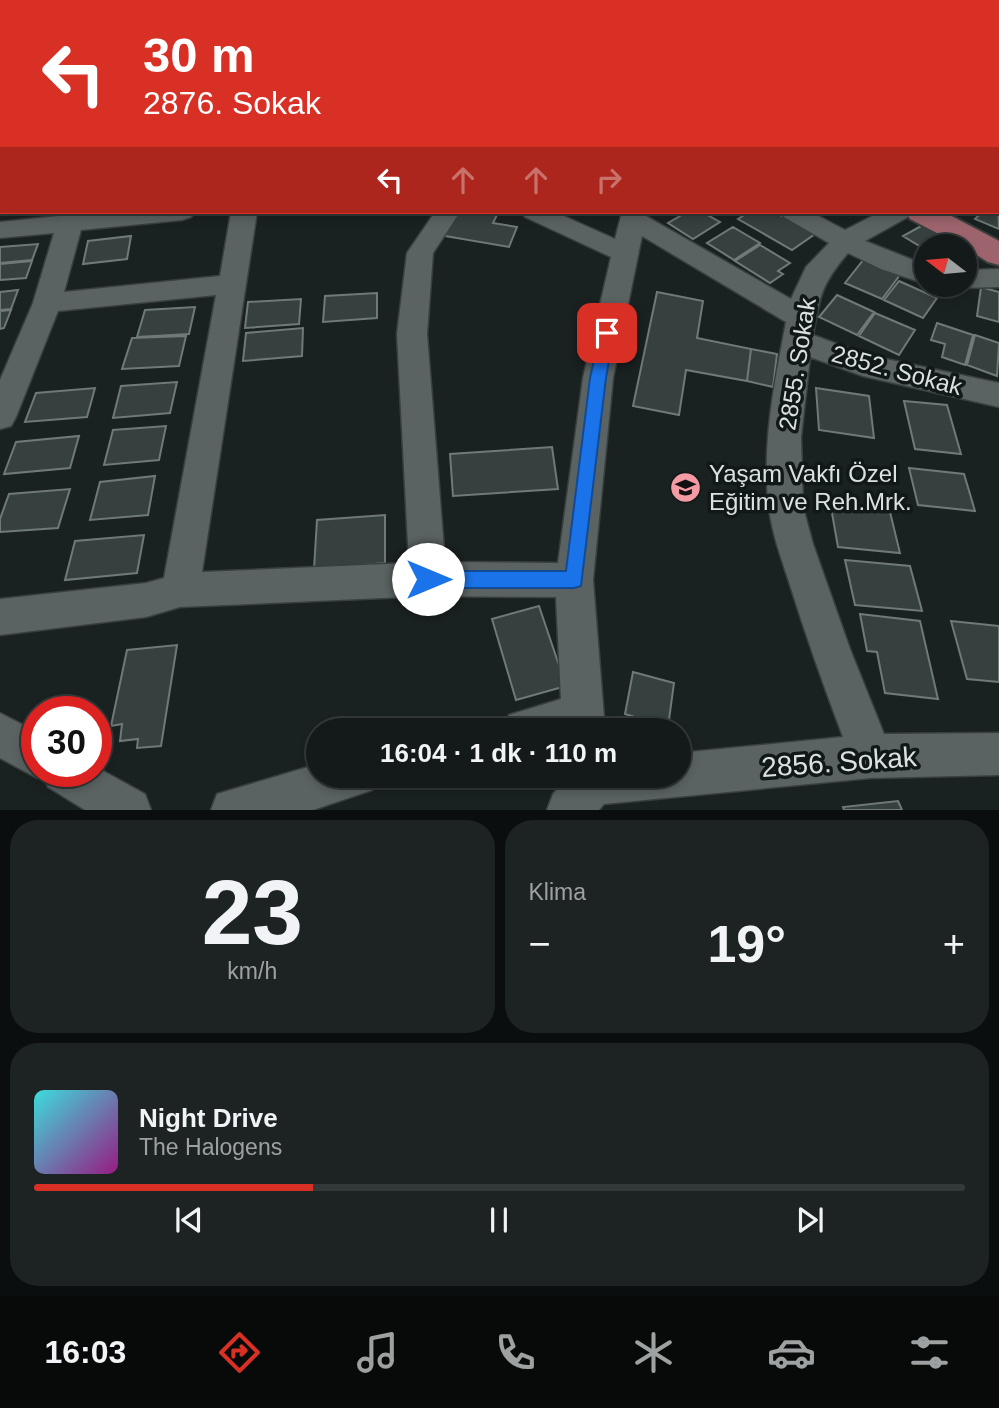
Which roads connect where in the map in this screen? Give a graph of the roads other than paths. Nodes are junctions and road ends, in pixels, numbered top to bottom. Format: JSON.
{"nodes":[{"id":1,"x":138,"y":214,"type":"edge"},
{"id":2,"x":244,"y":214,"type":"edge"},
{"id":3,"x":446,"y":214,"type":"edge"},
{"id":4,"x":538,"y":214,"type":"edge"},
{"id":5,"x":797,"y":214,"type":"edge"},
{"id":6,"x":894,"y":214,"type":"edge"},
{"id":7,"x":925,"y":214,"type":"edge"},
{"id":8,"x":633,"y":215,"type":"edge"},
{"id":9,"x":71,"y":217,"type":"edge"},
{"id":10,"x":0,"y":230,"type":"edge"},
{"id":11,"x":845,"y":241,"type":"junction"},
{"id":12,"x":624,"y":253,"type":"junction"},
{"id":13,"x":999,"y":255,"type":"edge"},
{"id":14,"x":914,"y":271,"type":"edge"},
{"id":15,"x":999,"y":278,"type":"edge"},
{"id":16,"x":977,"y":279,"type":"edge"},
{"id":17,"x":230,"y":284,"type":"junction"},
{"id":18,"x":47,"y":303,"type":"junction"},
{"id":19,"x":798,"y":329,"type":"junction"},
{"id":20,"x":999,"y":395,"type":"edge"},
{"id":21,"x":0,"y":417,"type":"edge"},
{"id":22,"x":428,"y":579,"type":"junction"},
{"id":23,"x":574,"y":580,"type":"junction"},
{"id":24,"x":180,"y":590,"type":"junction"},
{"id":25,"x":0,"y":617,"type":"edge"},
{"id":26,"x":583,"y":718,"type":"edge"},
{"id":27,"x":0,"y":734,"type":"edge"},
{"id":28,"x":21,"y":746,"type":"edge"},
{"id":29,"x":999,"y":754,"type":"edge"},
{"id":30,"x":871,"y":756,"type":"junction"},
{"id":31,"x":691,"y":774,"type":"edge"},
{"id":32,"x":89,"y":787,"type":"edge"},
{"id":33,"x":311,"y":788,"type":"edge"},
{"id":34,"x":129,"y":810,"type":"edge"},
{"id":35,"x":233,"y":810,"type":"edge"}],
"edges":[{"from":1,"to":9,"type":"street"},
{"from":2,"to":17,"type":"street"},
{"from":3,"to":22,"type":"street"},
{"from":4,"to":12,"type":"street"},
{"from":5,"to":11,"type":"street"},
{"from":6,"to":11,"type":"street","name":"2855. Sokak"},
{"from":7,"to":13,"type":"main road"},
{"from":8,"to":12,"type":"street"},
{"from":8,"to":19,"type":"street","name":"2852. Sokak"},
{"from":9,"to":10,"type":"street"},
{"from":9,"to":18,"type":"street"},
{"from":11,"to":14,"type":"street"},
{"from":11,"to":19,"type":"street","name":"2855. Sokak"},
{"from":12,"to":23,"type":"street"},
{"from":15,"to":16,"type":"street"},
{"from":17,"to":18,"type":"street"},
{"from":17,"to":24,"type":"street"},
{"from":18,"to":21,"type":"street"},
{"from":19,"to":20,"type":"street","name":"2852. Sokak"},
{"from":19,"to":30,"type":"street","name":"2855. Sokak"},
{"from":22,"to":23,"type":"street"},
{"from":22,"to":24,"type":"street"},
{"from":23,"to":26,"type":"street"},
{"from":24,"to":25,"type":"street"},
{"from":27,"to":28,"type":"street"},
{"from":29,"to":30,"type":"street","name":"2856. Sokak"},
{"from":30,"to":31,"type":"street","name":"2856. Sokak"},
{"from":32,"to":34,"type":"street"},
{"from":33,"to":35,"type":"street"}]}
